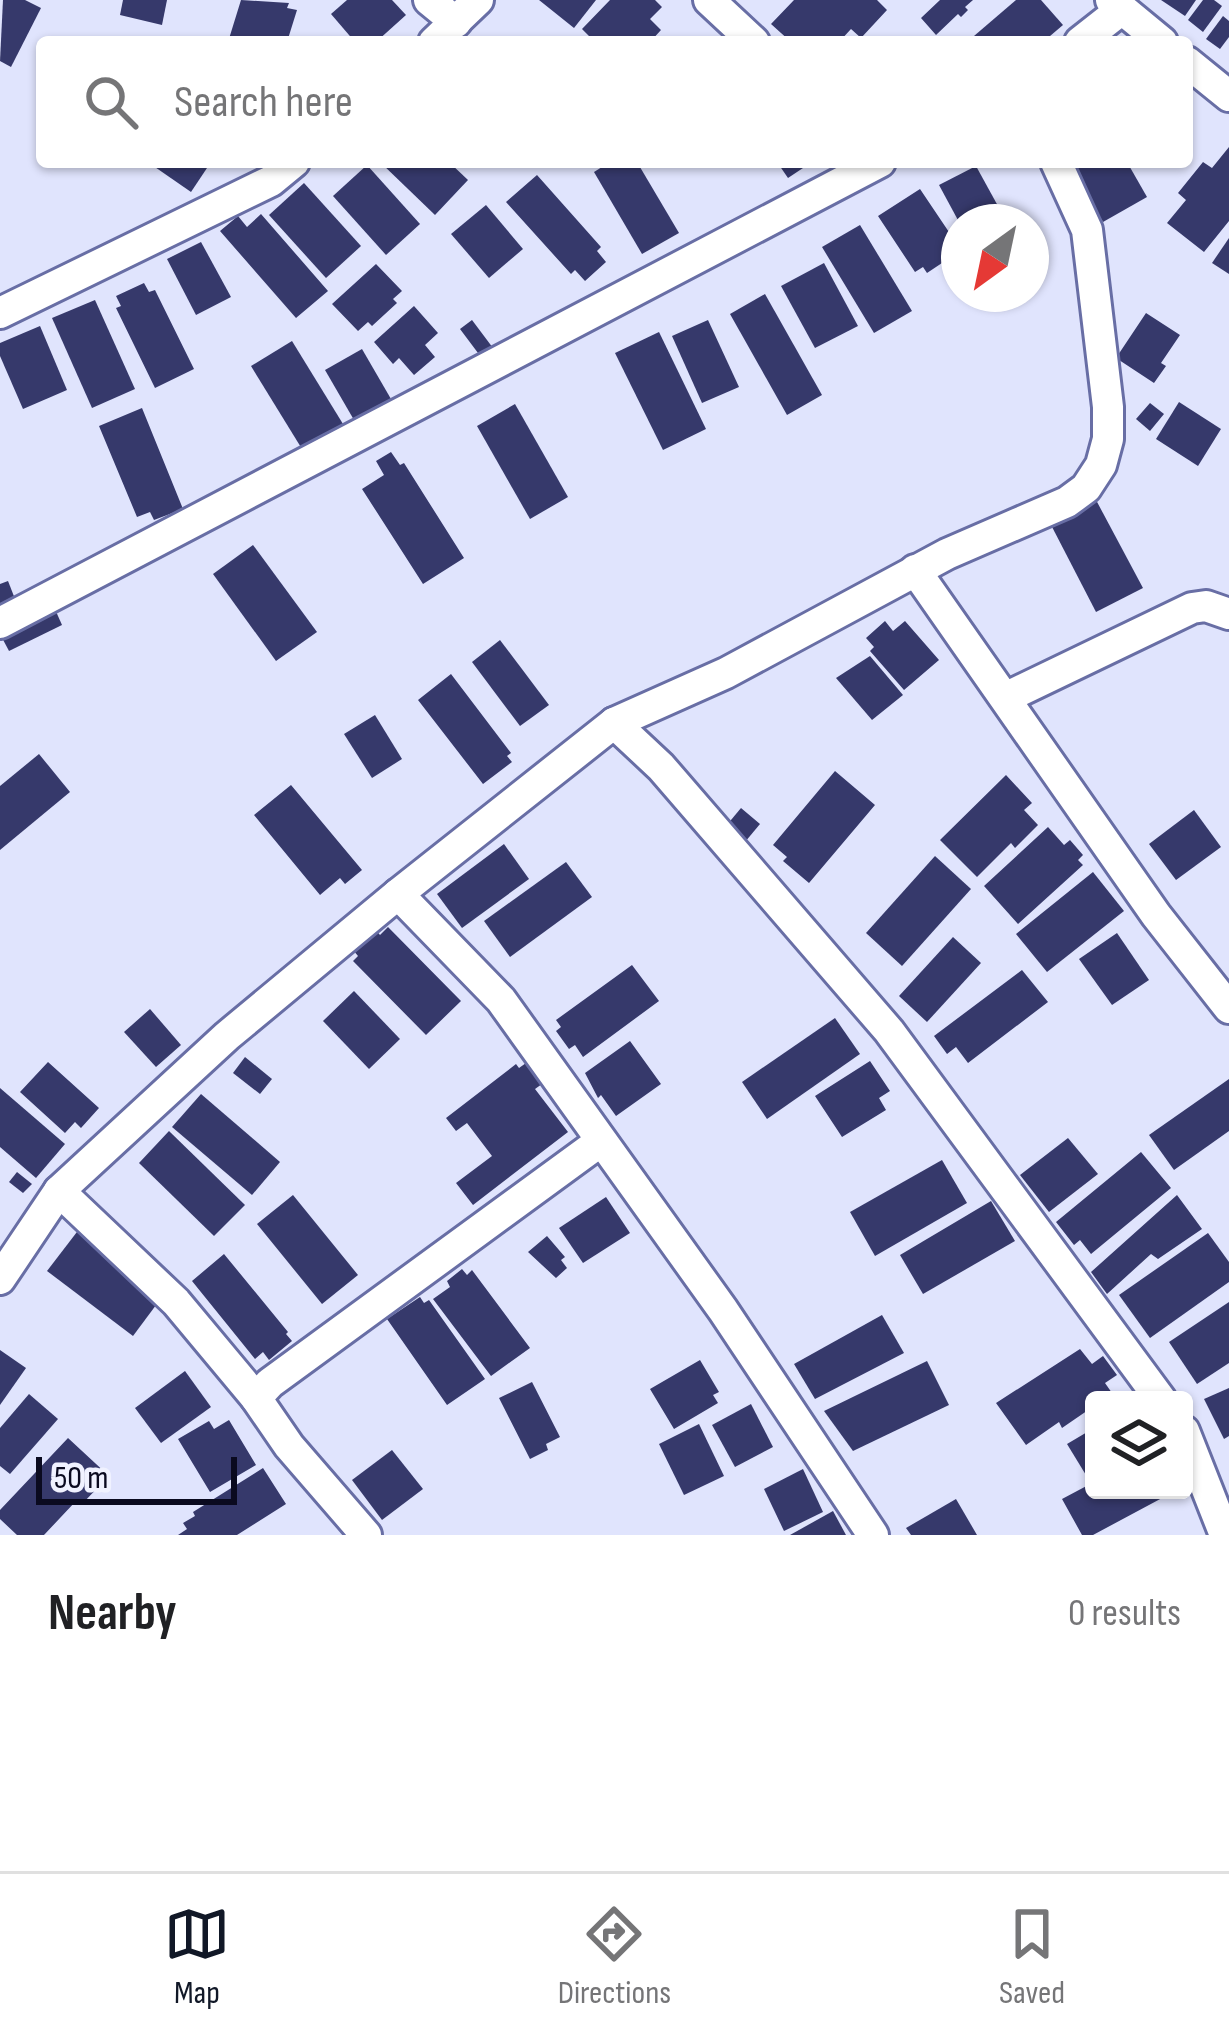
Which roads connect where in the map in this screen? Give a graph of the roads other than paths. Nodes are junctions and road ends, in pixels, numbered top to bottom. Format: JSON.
{"nodes":[{"id":1,"x":429,"y":0,"type":"edge"},
{"id":2,"x":709,"y":0,"type":"edge"},
{"id":3,"x":1116,"y":5,"type":"edge"},
{"id":4,"x":456,"y":21,"type":"edge"},
{"id":5,"x":748,"y":36,"type":"edge"},
{"id":6,"x":1086,"y":36,"type":"edge"},
{"id":7,"x":1155,"y":36,"type":"edge"},
{"id":8,"x":1193,"y":67,"type":"edge"},
{"id":9,"x":1229,"y":96,"type":"edge"},
{"id":10,"x":287,"y":168,"type":"edge"},
{"id":11,"x":860,"y":168,"type":"edge"},
{"id":12,"x":1059,"y":168,"type":"edge"},
{"id":13,"x":0,"y":313,"type":"edge"},
{"id":14,"x":915,"y":570,"type":"junction"},
{"id":15,"x":1229,"y":614,"type":"edge"},
{"id":16,"x":0,"y":623,"type":"edge"},
{"id":17,"x":1007,"y":697,"type":"junction"},
{"id":18,"x":614,"y":724,"type":"junction"},
{"id":19,"x":398,"y":894,"type":"junction"},
{"id":20,"x":1229,"y":1008,"type":"edge"},
{"id":21,"x":602,"y":1141,"type":"junction"},
{"id":22,"x":58,"y":1192,"type":"junction"},
{"id":23,"x":0,"y":1279,"type":"edge"},
{"id":24,"x":1154,"y":1391,"type":"edge"},
{"id":25,"x":256,"y":1398,"type":"junction"},
{"id":26,"x":1193,"y":1454,"type":"edge"},
{"id":27,"x":366,"y":1535,"type":"edge"},
{"id":28,"x":873,"y":1535,"type":"edge"},
{"id":29,"x":1225,"y":1535,"type":"edge"}],
"edges":[{"from":1,"to":4,"type":"street"},
{"from":2,"to":5,"type":"street"},
{"from":3,"to":6,"type":"street"},
{"from":3,"to":7,"type":"street"},
{"from":8,"to":9,"type":"street"},
{"from":10,"to":13,"type":"street"},
{"from":11,"to":16,"type":"street"},
{"from":12,"to":14,"type":"street"},
{"from":14,"to":17,"type":"street"},
{"from":14,"to":18,"type":"street"},
{"from":15,"to":17,"type":"street"},
{"from":17,"to":20,"type":"street"},
{"from":18,"to":19,"type":"street"},
{"from":18,"to":24,"type":"street"},
{"from":19,"to":21,"type":"street"},
{"from":19,"to":22,"type":"street"},
{"from":21,"to":25,"type":"street"},
{"from":21,"to":28,"type":"street"},
{"from":22,"to":23,"type":"street"},
{"from":22,"to":25,"type":"street"},
{"from":25,"to":27,"type":"street"},
{"from":26,"to":29,"type":"street"}]}
